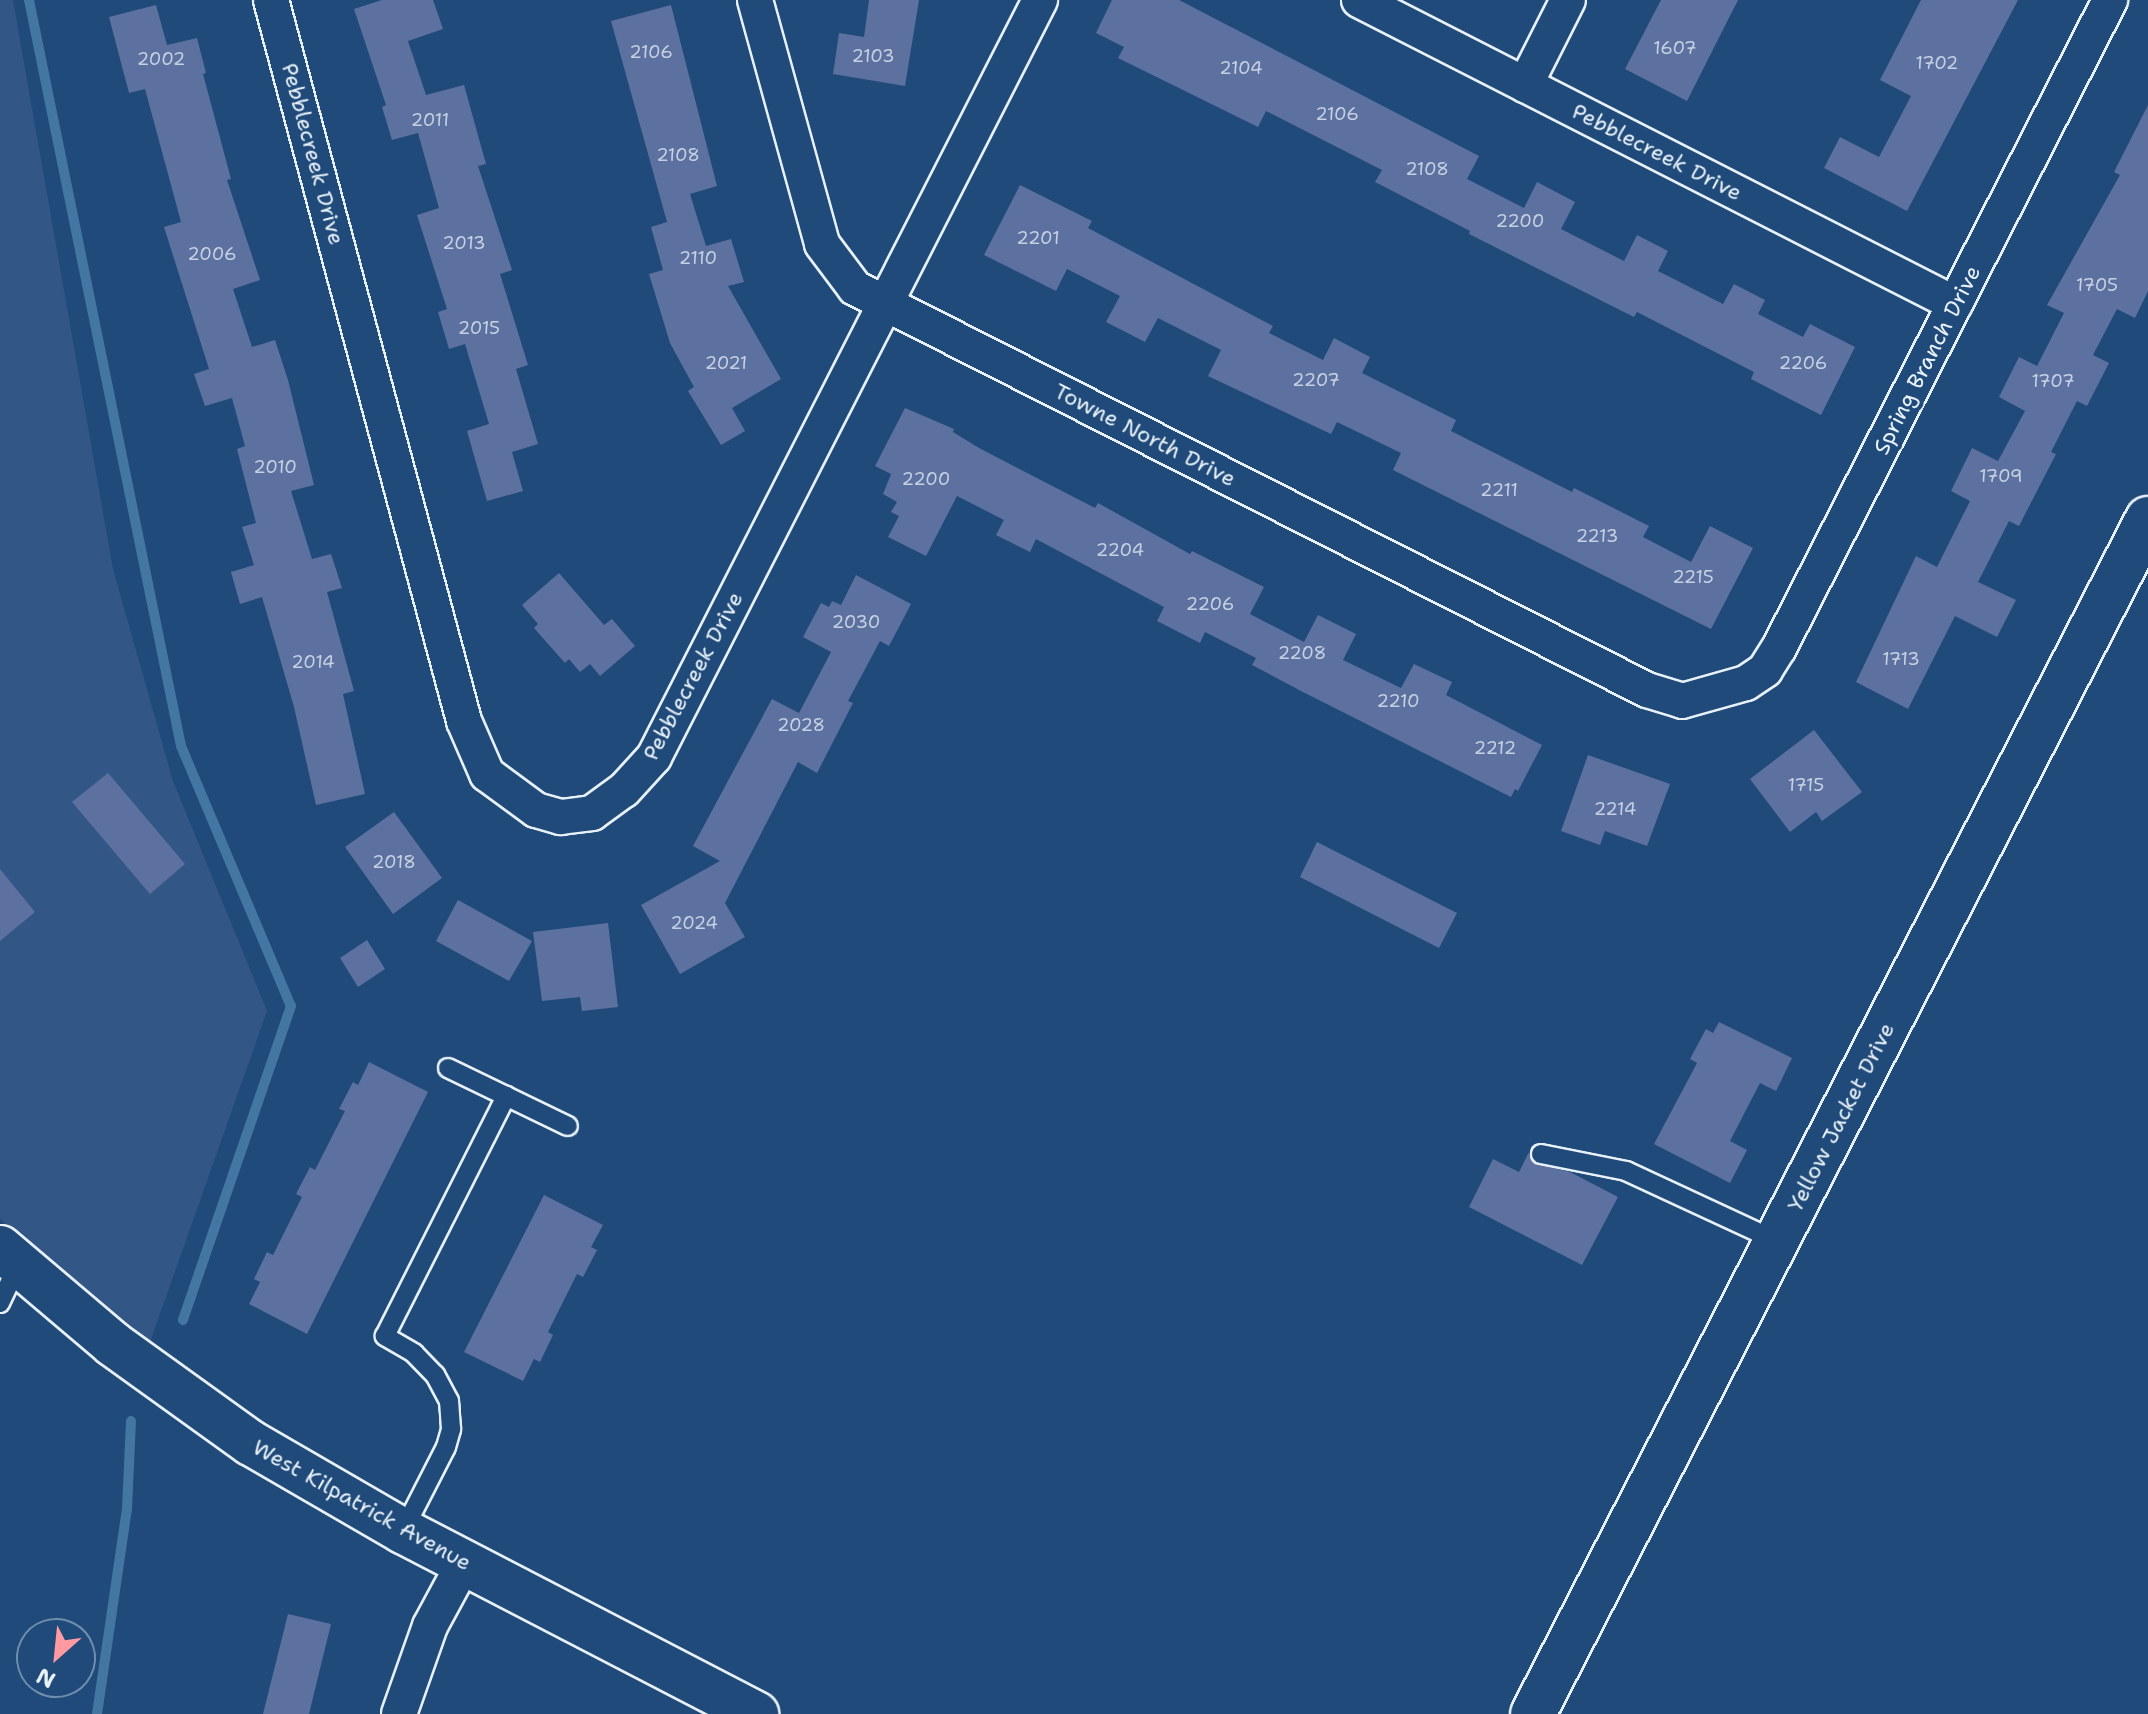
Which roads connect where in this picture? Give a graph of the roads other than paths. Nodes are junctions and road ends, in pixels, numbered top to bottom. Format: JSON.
{"nodes":[{"id":1,"x":271,"y":0,"type":"edge"},
{"id":2,"x":755,"y":0,"type":"edge"},
{"id":3,"x":1040,"y":0,"type":"edge"},
{"id":4,"x":1359,"y":0,"type":"edge"},
{"id":5,"x":1568,"y":0,"type":"edge"},
{"id":6,"x":2110,"y":0,"type":"edge"},
{"id":7,"x":1525,"y":85,"type":"junction"},
{"id":8,"x":883,"y":303,"type":"junction"},
{"id":9,"x":1955,"y":304,"type":"junction"},
{"id":10,"x":2148,"y":519,"type":"edge"},
{"id":11,"x":1715,"y":694,"type":"joint"},
{"id":12,"x":448,"y":1068,"type":"dead end"},
{"id":13,"x":506,"y":1096,"type":"junction"},
{"id":14,"x":568,"y":1126,"type":"dead end"},
{"id":15,"x":1541,"y":1154,"type":"dead end"},
{"id":16,"x":1777,"y":1241,"type":"junction"},
{"id":17,"x":6,"y":1272,"type":"edge"},
{"id":18,"x":403,"y":1531,"type":"junction"},
{"id":19,"x":464,"y":1563,"type":"junction"},
{"id":20,"x":399,"y":1714,"type":"edge"},
{"id":21,"x":756,"y":1714,"type":"edge"},
{"id":22,"x":1533,"y":1714,"type":"edge"}],
"edges":[{"from":1,"to":8,"type":"street","name":"Pebblecreek Drive"},
{"from":2,"to":8,"type":"street","name":"Towne North Drive"},
{"from":3,"to":8,"type":"street","name":"Pebblecreek Drive"},
{"from":4,"to":7,"type":"street","name":"Pebblecreek Drive"},
{"from":5,"to":7,"type":"street"},
{"from":6,"to":9,"type":"street","name":"Spring Branch Drive"},
{"from":7,"to":9,"type":"street","name":"Pebblecreek Drive"},
{"from":8,"to":11,"type":"street","name":"Towne North Drive"},
{"from":9,"to":11,"type":"street","name":"Spring Branch Drive"},
{"from":10,"to":16,"type":"street","name":"Yellow Jacket Drive"},
{"from":12,"to":13,"type":"lane"},
{"from":13,"to":14,"type":"lane"},
{"from":13,"to":18,"type":"lane"},
{"from":15,"to":16,"type":"lane"},
{"from":16,"to":22,"type":"street","name":"Yellow Jacket Drive"},
{"from":17,"to":18,"type":"street","name":"West Kilpatrick Avenue"},
{"from":18,"to":19,"type":"street","name":"West Kilpatrick Avenue"},
{"from":19,"to":20,"type":"street"},
{"from":19,"to":21,"type":"street","name":"West Kilpatrick Avenue"}]}
